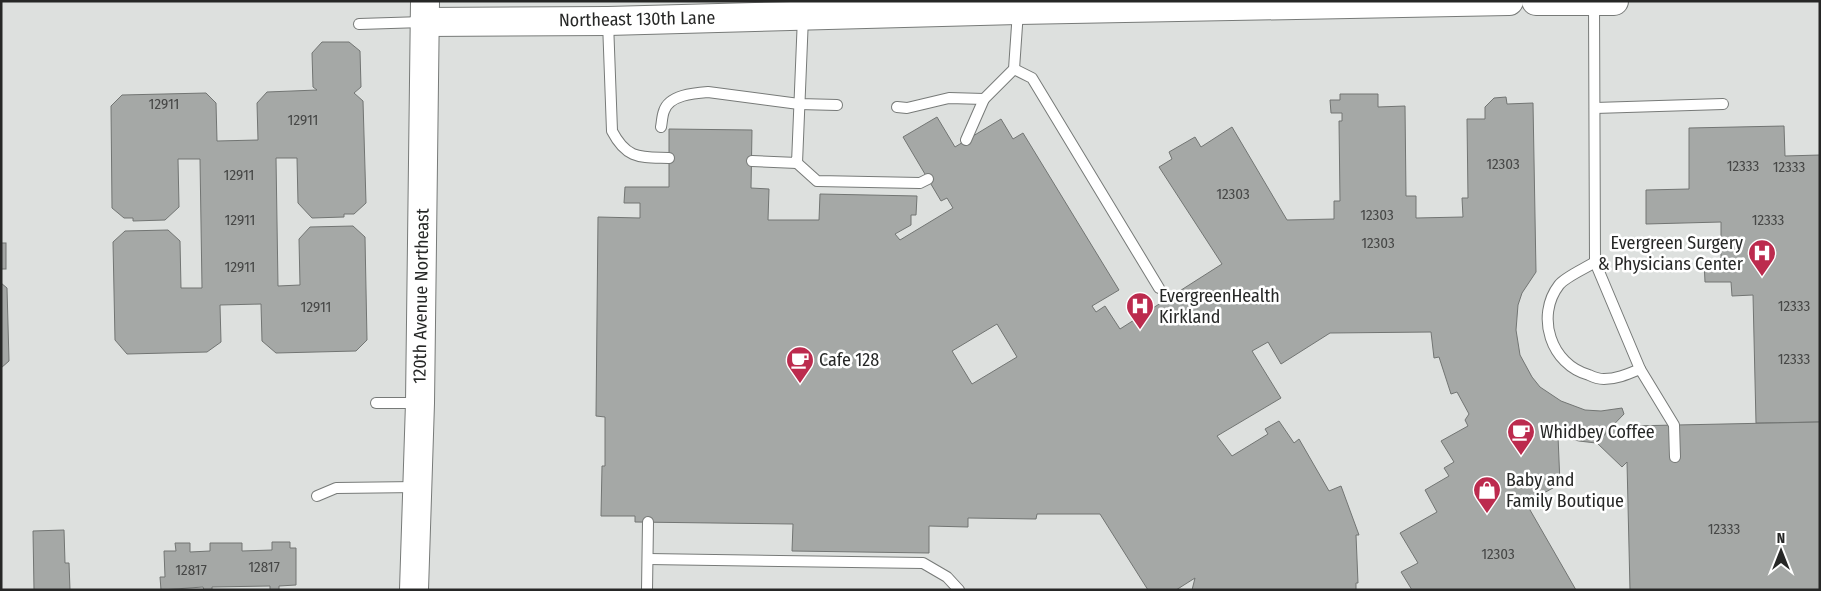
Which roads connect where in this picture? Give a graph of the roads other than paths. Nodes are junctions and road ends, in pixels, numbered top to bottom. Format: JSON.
{"nodes":[{"id":1,"x":1509,"y":1,"type":"edge"},
{"id":2,"x":1536,"y":1,"type":"edge"},
{"id":3,"x":1604,"y":2,"type":"edge"},
{"id":4,"x":1018,"y":10,"type":"junction"},
{"id":5,"x":425,"y":12,"type":"edge"},
{"id":6,"x":803,"y":14,"type":"junction"},
{"id":7,"x":608,"y":21,"type":"junction"},
{"id":8,"x":359,"y":24,"type":"dead end"},
{"id":9,"x":1014,"y":69,"type":"junction"},
{"id":10,"x":984,"y":99,"type":"junction"},
{"id":11,"x":799,"y":104,"type":"junction"},
{"id":12,"x":1723,"y":104,"type":"dead end"},
{"id":13,"x":837,"y":105,"type":"dead end"},
{"id":14,"x":897,"y":107,"type":"dead end"},
{"id":15,"x":1595,"y":108,"type":"junction"},
{"id":16,"x":661,"y":127,"type":"dead end"},
{"id":17,"x":966,"y":140,"type":"dead end"},
{"id":18,"x":669,"y":158,"type":"dead end"},
{"id":19,"x":752,"y":161,"type":"dead end"},
{"id":20,"x":797,"y":163,"type":"junction"},
{"id":21,"x":928,"y":179,"type":"dead end"},
{"id":22,"x":1595,"y":262,"type":"junction"},
{"id":23,"x":1158,"y":288,"type":"dead end"},
{"id":24,"x":1640,"y":369,"type":"junction"},
{"id":25,"x":376,"y":403,"type":"dead end"},
{"id":26,"x":420,"y":403,"type":"junction"},
{"id":27,"x":1675,"y":457,"type":"dead end"},
{"id":28,"x":417,"y":487,"type":"junction"},
{"id":29,"x":317,"y":496,"type":"dead end"},
{"id":30,"x":648,"y":522,"type":"dead end"},
{"id":31,"x":648,"y":559,"type":"junction"},
{"id":32,"x":414,"y":590,"type":"edge"},
{"id":33,"x":647,"y":590,"type":"edge"},
{"id":34,"x":959,"y":590,"type":"edge"}],
"edges":[{"from":1,"to":4,"type":"street","name":"Northeast 130th Lane"},
{"from":2,"to":3,"type":"street"},
{"from":3,"to":15,"type":"lane"},
{"from":4,"to":6,"type":"street","name":"Northeast 130th Lane"},
{"from":4,"to":9,"type":"lane"},
{"from":5,"to":7,"type":"street","name":"Northeast 130th Lane"},
{"from":5,"to":8,"type":"lane"},
{"from":5,"to":26,"type":"street","name":"120th Avenue Northeast"},
{"from":6,"to":7,"type":"street","name":"Northeast 130th Lane"},
{"from":6,"to":11,"type":"lane"},
{"from":7,"to":18,"type":"lane"},
{"from":9,"to":10,"type":"lane"},
{"from":9,"to":23,"type":"lane"},
{"from":10,"to":14,"type":"lane"},
{"from":10,"to":17,"type":"lane"},
{"from":11,"to":13,"type":"lane"},
{"from":11,"to":16,"type":"lane"},
{"from":11,"to":20,"type":"lane"},
{"from":12,"to":15,"type":"lane"},
{"from":15,"to":22,"type":"lane"},
{"from":19,"to":20,"type":"lane"},
{"from":20,"to":21,"type":"lane"},
{"from":22,"to":24,"type":"lane"},
{"from":22,"to":24,"type":"lane"},
{"from":24,"to":27,"type":"lane"},
{"from":25,"to":26,"type":"lane"},
{"from":26,"to":28,"type":"street","name":"120th Avenue Northeast"},
{"from":28,"to":29,"type":"lane"},
{"from":28,"to":32,"type":"street","name":"120th Avenue Northeast"},
{"from":30,"to":31,"type":"lane"},
{"from":31,"to":33,"type":"lane"},
{"from":31,"to":34,"type":"lane"}]}
